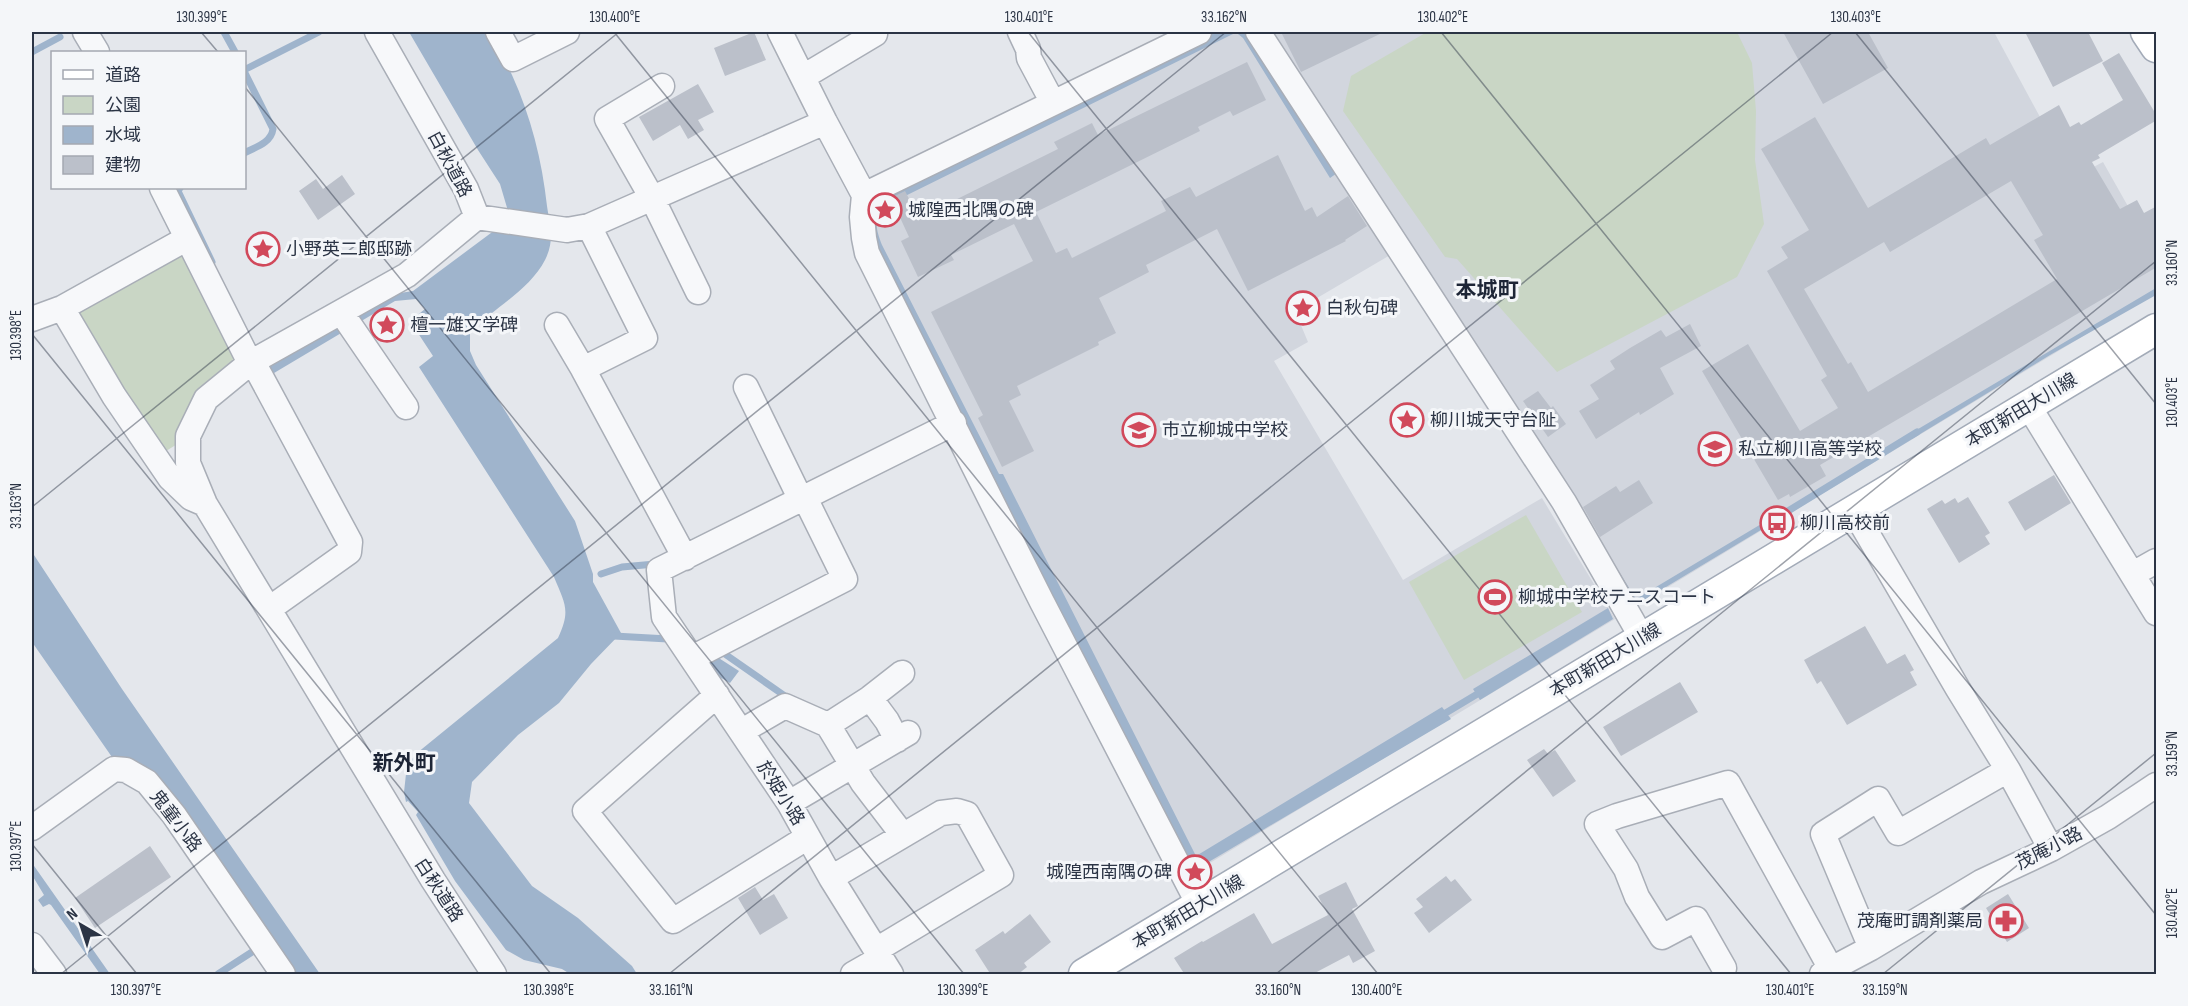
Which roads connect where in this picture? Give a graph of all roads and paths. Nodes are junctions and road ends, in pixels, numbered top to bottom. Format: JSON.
{"nodes":[{"id":1,"x":85,"y":32,"type":"edge"},
{"id":2,"x":377,"y":32,"type":"edge"},
{"id":3,"x":498,"y":32,"type":"edge"},
{"id":4,"x":567,"y":32,"type":"edge"},
{"id":5,"x":780,"y":32,"type":"edge"},
{"id":6,"x":1020,"y":32,"type":"edge"},
{"id":7,"x":1199,"y":32,"type":"edge"},
{"id":8,"x":1258,"y":32,"type":"edge"},
{"id":9,"x":2146,"y":32,"type":"edge"},
{"id":10,"x":875,"y":34,"type":"dead end"},
{"id":11,"x":2157,"y":47,"type":"edge"},
{"id":12,"x":96,"y":51,"type":"edge"},
{"id":13,"x":803,"y":77,"type":"junction"},
{"id":14,"x":662,"y":86,"type":"dead end"},
{"id":15,"x":1053,"y":103,"type":"junction"},
{"id":16,"x":825,"y":122,"type":"junction"},
{"id":17,"x":162,"y":189,"type":"edge"},
{"id":18,"x":864,"y":195,"type":"junction"},
{"id":19,"x":652,"y":198,"type":"junction"},
{"id":20,"x":477,"y":217,"type":"junction"},
{"id":21,"x":589,"y":226,"type":"junction"},
{"id":22,"x":186,"y":239,"type":"junction"},
{"id":23,"x":698,"y":292,"type":"dead end"},
{"id":24,"x":62,"y":308,"type":"junction"},
{"id":25,"x":341,"y":312,"type":"junction"},
{"id":26,"x":32,"y":319,"type":"edge"},
{"id":27,"x":557,"y":325,"type":"dead end"},
{"id":28,"x":2157,"y":329,"type":"edge"},
{"id":29,"x":251,"y":363,"type":"junction"},
{"id":30,"x":583,"y":369,"type":"junction"},
{"id":31,"x":746,"y":387,"type":"dead end"},
{"id":32,"x":2028,"y":405,"type":"junction"},
{"id":33,"x":406,"y":407,"type":"dead end"},
{"id":34,"x":951,"y":417,"type":"junction"},
{"id":35,"x":803,"y":499,"type":"junction"},
{"id":36,"x":205,"y":504,"type":"junction"},
{"id":37,"x":1854,"y":511,"type":"junction"},
{"id":38,"x":683,"y":552,"type":"junction"},
{"id":39,"x":2157,"y":561,"type":"edge"},
{"id":40,"x":2133,"y":574,"type":"junction"},
{"id":41,"x":269,"y":609,"type":"junction"},
{"id":42,"x":2157,"y":613,"type":"edge"},
{"id":43,"x":1642,"y":638,"type":"junction"},
{"id":44,"x":692,"y":658,"type":"junction"},
{"id":45,"x":902,"y":673,"type":"dead end"},
{"id":46,"x":717,"y":695,"type":"junction"},
{"id":47,"x":870,"y":698,"type":"junction"},
{"id":48,"x":828,"y":725,"type":"junction"},
{"id":49,"x":742,"y":731,"type":"junction"},
{"id":50,"x":853,"y":766,"type":"junction"},
{"id":51,"x":2008,"y":770,"type":"junction"},
{"id":52,"x":2157,"y":785,"type":"edge"},
{"id":53,"x":789,"y":803,"type":"junction"},
{"id":54,"x":32,"y":828,"type":"edge"},
{"id":55,"x":902,"y":834,"type":"junction"},
{"id":56,"x":808,"y":837,"type":"junction"},
{"id":57,"x":2051,"y":849,"type":"junction"},
{"id":58,"x":831,"y":878,"type":"junction"},
{"id":59,"x":1199,"y":905,"type":"junction"},
{"id":60,"x":32,"y":945,"type":"edge"},
{"id":61,"x":1862,"y":960,"type":"edge"},
{"id":62,"x":883,"y":961,"type":"edge"},
{"id":63,"x":1722,"y":972,"type":"edge"},
{"id":64,"x":1827,"y":972,"type":"edge"},
{"id":65,"x":54,"y":975,"type":"edge"},
{"id":66,"x":283,"y":975,"type":"edge"},
{"id":67,"x":494,"y":975,"type":"edge"},
{"id":68,"x":853,"y":975,"type":"edge"},
{"id":69,"x":1084,"y":975,"type":"edge"}],
"edges":[{"from":1,"to":12,"type":"street"},
{"from":2,"to":20,"type":"street","name":"白秋道路"},
{"from":3,"to":4,"type":"street"},
{"from":5,"to":13,"type":"street"},
{"from":6,"to":15,"type":"street"},
{"from":7,"to":15,"type":"street"},
{"from":8,"to":43,"type":"street"},
{"from":9,"to":11,"type":"main road"},
{"from":10,"to":13,"type":"street"},
{"from":13,"to":16,"type":"street"},
{"from":14,"to":19,"type":"street"},
{"from":15,"to":18,"type":"street"},
{"from":16,"to":18,"type":"street"},
{"from":16,"to":19,"type":"street"},
{"from":17,"to":22,"type":"street"},
{"from":18,"to":34,"type":"street"},
{"from":19,"to":21,"type":"street"},
{"from":19,"to":23,"type":"street"},
{"from":20,"to":21,"type":"street"},
{"from":20,"to":25,"type":"street","name":"白秋道路"},
{"from":21,"to":30,"type":"street"},
{"from":22,"to":24,"type":"street"},
{"from":22,"to":29,"type":"street"},
{"from":24,"to":26,"type":"street"},
{"from":24,"to":36,"type":"street"},
{"from":25,"to":29,"type":"street","name":"白秋道路"},
{"from":25,"to":33,"type":"street"},
{"from":27,"to":30,"type":"street"},
{"from":28,"to":32,"type":"main road","name":"本町新田大川線"},
{"from":29,"to":36,"type":"street","name":"白秋道路"},
{"from":29,"to":41,"type":"street"},
{"from":30,"to":38,"type":"street"},
{"from":31,"to":35,"type":"street"},
{"from":32,"to":37,"type":"main road","name":"本町新田大川線"},
{"from":32,"to":40,"type":"street"},
{"from":34,"to":35,"type":"street"},
{"from":34,"to":59,"type":"street"},
{"from":35,"to":38,"type":"street"},
{"from":35,"to":44,"type":"street"},
{"from":36,"to":41,"type":"street","name":"白秋道路"},
{"from":37,"to":43,"type":"main road","name":"本町新田大川線"},
{"from":37,"to":51,"type":"street"},
{"from":38,"to":44,"type":"street","name":"於姫小路"},
{"from":39,"to":40,"type":"street"},
{"from":40,"to":42,"type":"street"},
{"from":41,"to":67,"type":"street","name":"白秋道路"},
{"from":43,"to":59,"type":"main road","name":"本町新田大川線"},
{"from":44,"to":46,"type":"street","name":"於姫小路"},
{"from":45,"to":47,"type":"street"},
{"from":46,"to":49,"type":"street","name":"於姫小路"},
{"from":46,"to":56,"type":"street"},
{"from":47,"to":48,"type":"street"},
{"from":47,"to":50,"type":"street"},
{"from":48,"to":49,"type":"street"},
{"from":48,"to":50,"type":"street"},
{"from":49,"to":53,"type":"street","name":"於姫小路"},
{"from":50,"to":53,"type":"street"},
{"from":50,"to":55,"type":"street"},
{"from":51,"to":57,"type":"street"},
{"from":51,"to":61,"type":"street"},
{"from":52,"to":57,"type":"street","name":"茂庵小路"},
{"from":53,"to":56,"type":"street","name":"於姫小路"},
{"from":54,"to":66,"type":"street","name":"鬼童小路"},
{"from":55,"to":58,"type":"street"},
{"from":55,"to":62,"type":"street"},
{"from":56,"to":58,"type":"street","name":"於姫小路"},
{"from":57,"to":61,"type":"street","name":"茂庵小路"},
{"from":58,"to":62,"type":"street","name":"於姫小路"},
{"from":59,"to":69,"type":"main road","name":"本町新田大川線"},
{"from":60,"to":65,"type":"street"},
{"from":61,"to":64,"type":"street","name":"茂庵小路"},
{"from":62,"to":68,"type":"street"},
{"from":63,"to":64,"type":"street"}]}
